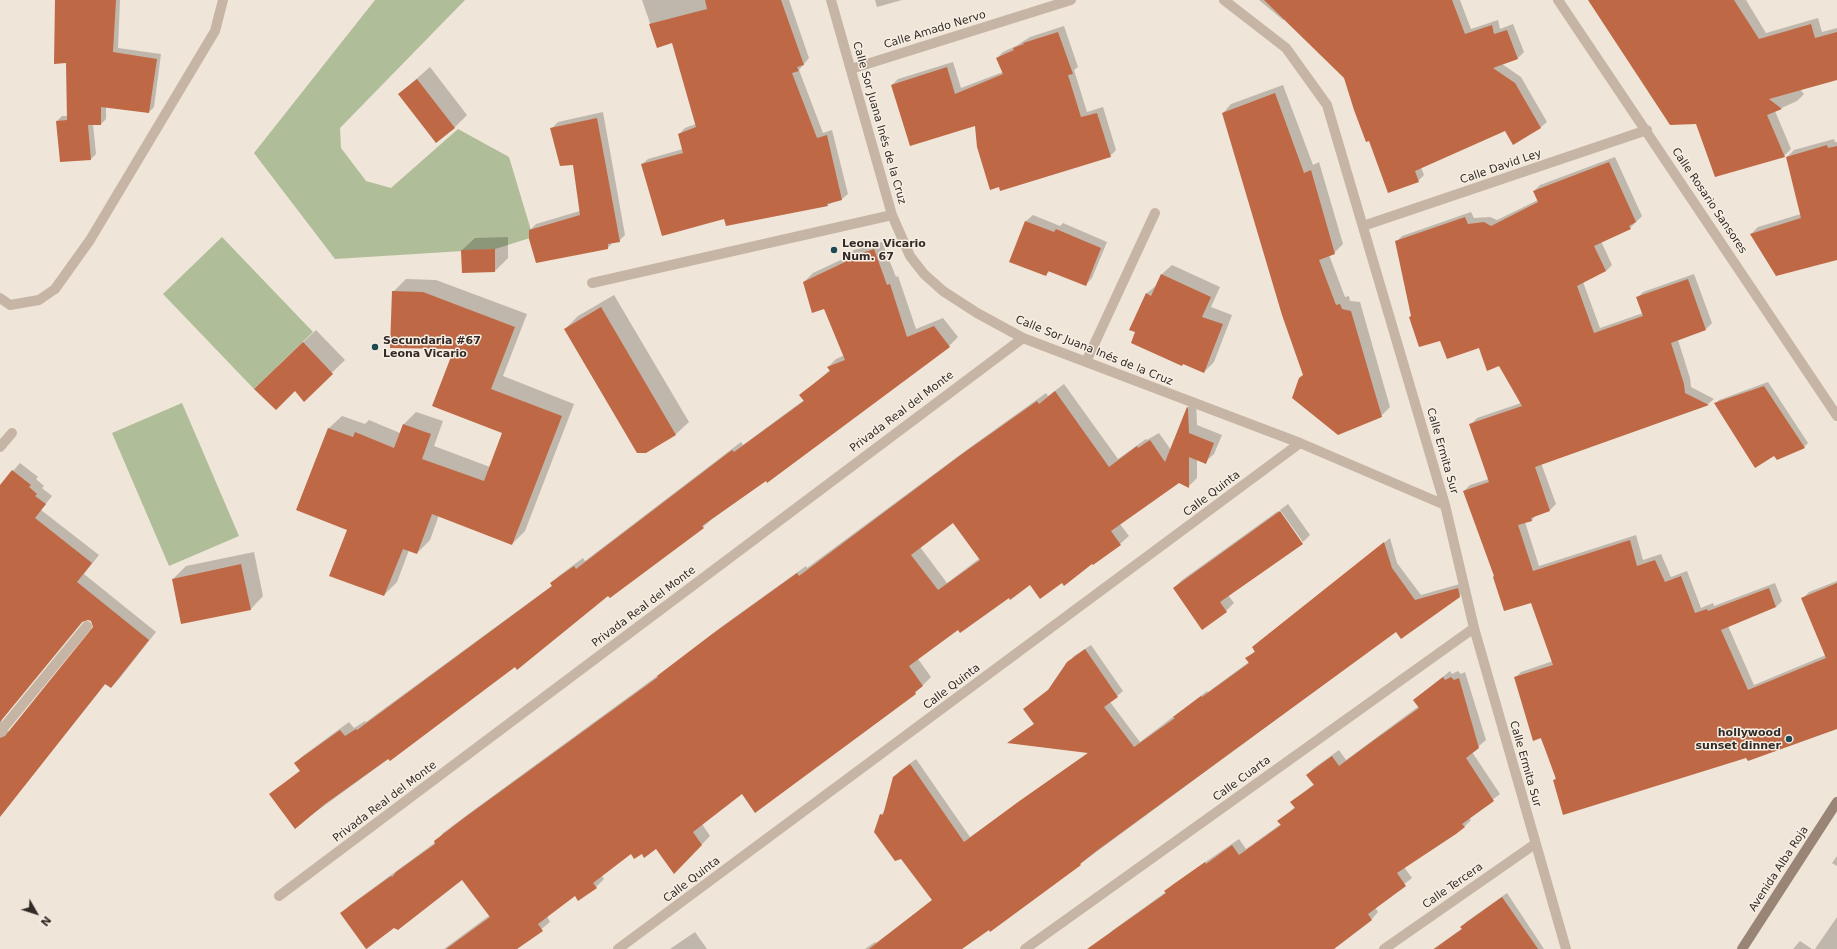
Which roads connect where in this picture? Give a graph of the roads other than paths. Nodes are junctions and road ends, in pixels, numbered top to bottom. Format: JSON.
{"nodes":[{"id":1,"x":223,"y":0,"type":"edge"},
{"id":2,"x":831,"y":0,"type":"edge"},
{"id":3,"x":1071,"y":0,"type":"edge"},
{"id":4,"x":1224,"y":0,"type":"edge"},
{"id":5,"x":1558,"y":0,"type":"edge"},
{"id":6,"x":851,"y":69,"type":"junction"},
{"id":7,"x":1647,"y":130,"type":"junction"},
{"id":8,"x":1155,"y":213,"type":"dead end"},
{"id":9,"x":892,"y":214,"type":"junction"},
{"id":10,"x":1363,"y":226,"type":"junction"},
{"id":11,"x":592,"y":283,"type":"dead end"},
{"id":12,"x":0,"y":298,"type":"edge"},
{"id":13,"x":1023,"y":338,"type":"junction"},
{"id":14,"x":1086,"y":362,"type":"junction"},
{"id":15,"x":1837,"y":416,"type":"edge"},
{"id":16,"x":12,"y":433,"type":"dead end"},
{"id":17,"x":1300,"y":443,"type":"junction"},
{"id":18,"x":0,"y":447,"type":"edge"},
{"id":19,"x":1445,"y":505,"type":"junction"},
{"id":20,"x":87,"y":626,"type":"dead end"},
{"id":21,"x":1474,"y":628,"type":"junction"},
{"id":22,"x":0,"y":732,"type":"edge"},
{"id":23,"x":1837,"y":802,"type":"edge"},
{"id":24,"x":1535,"y":844,"type":"junction"},
{"id":25,"x":279,"y":896,"type":"dead end"},
{"id":26,"x":618,"y":949,"type":"edge"},
{"id":27,"x":1025,"y":949,"type":"edge"},
{"id":28,"x":1384,"y":949,"type":"edge"},
{"id":29,"x":1566,"y":949,"type":"edge"},
{"id":30,"x":1742,"y":949,"type":"edge"}],
"edges":[{"from":1,"to":12,"type":"street"},
{"from":2,"to":6,"type":"street","name":"Calle Sor Juana Inés de la Cruz"},
{"from":3,"to":6,"type":"street","name":"Calle Amado Nervo"},
{"from":4,"to":10,"type":"street","name":"Calle Ermita Sur"},
{"from":5,"to":7,"type":"street","name":"Calle Rosario Sansores"},
{"from":6,"to":9,"type":"street","name":"Calle Sor Juana Inés de la Cruz"},
{"from":7,"to":10,"type":"street","name":"Calle David Ley"},
{"from":7,"to":15,"type":"street","name":"Calle Rosario Sansores"},
{"from":8,"to":14,"type":"street"},
{"from":9,"to":11,"type":"street"},
{"from":9,"to":13,"type":"street","name":"Calle Sor Juana Inés de la Cruz"},
{"from":10,"to":19,"type":"street","name":"Calle Ermita Sur"},
{"from":13,"to":14,"type":"street","name":"Calle Sor Juana Inés de la Cruz"},
{"from":13,"to":25,"type":"street","name":"Privada Real del Monte"},
{"from":14,"to":17,"type":"street","name":"Calle Sor Juana Inés de la Cruz"},
{"from":16,"to":18,"type":"street"},
{"from":17,"to":19,"type":"street","name":"Calle Sor Juana Inés de la Cruz"},
{"from":17,"to":26,"type":"street","name":"Calle Quinta"},
{"from":19,"to":21,"type":"street","name":"Calle Ermita Sur"},
{"from":20,"to":22,"type":"street"},
{"from":21,"to":24,"type":"street","name":"Calle Ermita Sur"},
{"from":21,"to":27,"type":"street","name":"Calle Cuarta"},
{"from":23,"to":30,"type":"main road","name":"Avenida Alba Roja"},
{"from":24,"to":28,"type":"street","name":"Calle Tercera"},
{"from":24,"to":29,"type":"street","name":"Calle Ermita Sur"}]}
